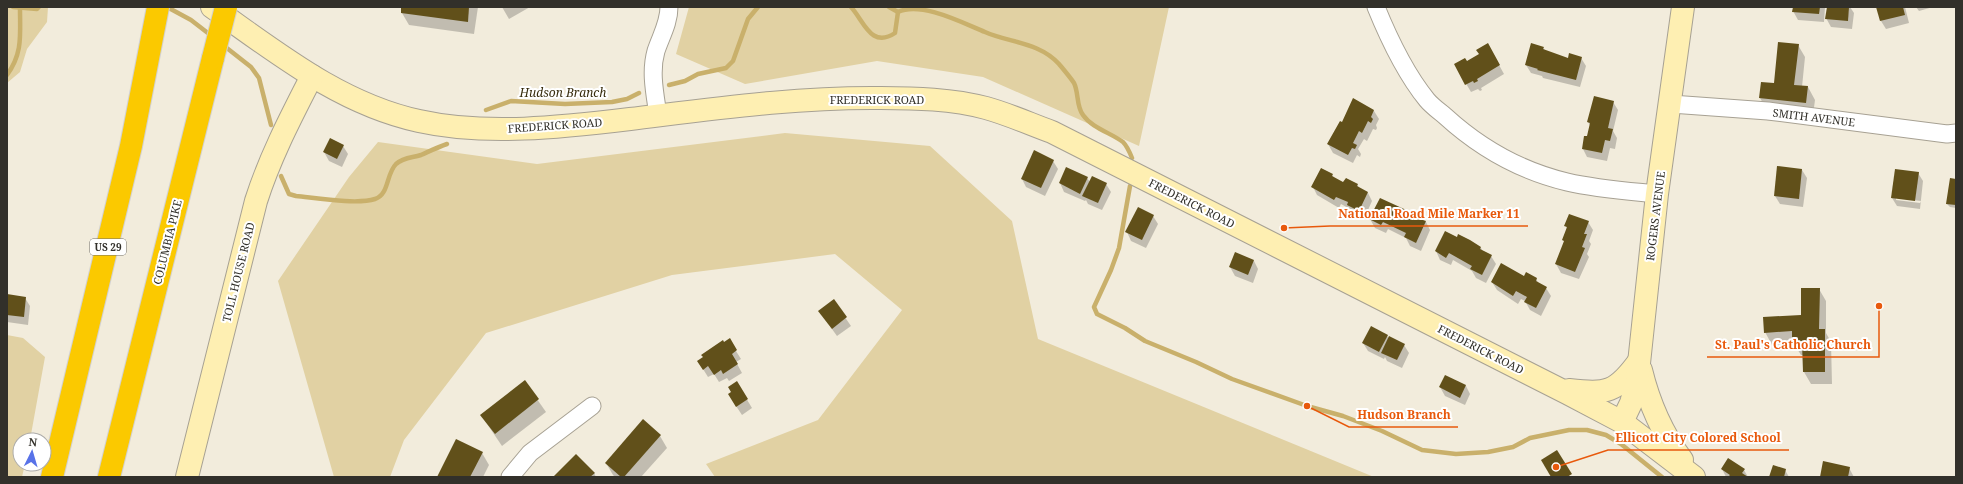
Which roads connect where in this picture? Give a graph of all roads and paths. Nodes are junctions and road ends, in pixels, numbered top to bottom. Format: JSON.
{"nodes":[{"id":1,"x":212,"y":7,"type":"edge"},
{"id":2,"x":226,"y":7,"type":"edge"},
{"id":3,"x":669,"y":7,"type":"edge"},
{"id":4,"x":1376,"y":7,"type":"edge"},
{"id":5,"x":1683,"y":7,"type":"edge"},
{"id":6,"x":158,"y":11,"type":"edge"},
{"id":7,"x":312,"y":76,"type":"junction"},
{"id":8,"x":1671,"y":104,"type":"junction"},
{"id":9,"x":658,"y":115,"type":"junction"},
{"id":10,"x":1956,"y":133,"type":"edge"},
{"id":11,"x":1657,"y":194,"type":"junction"},
{"id":12,"x":1639,"y":361,"type":"junction"},
{"id":13,"x":1560,"y":389,"type":"junction"},
{"id":14,"x":592,"y":406,"type":"dead end"},
{"id":15,"x":1622,"y":422,"type":"junction"},
{"id":16,"x":52,"y":477,"type":"edge"},
{"id":17,"x":109,"y":477,"type":"edge"},
{"id":18,"x":187,"y":477,"type":"edge"},
{"id":19,"x":510,"y":477,"type":"edge"},
{"id":20,"x":1694,"y":477,"type":"edge"},
{"id":21,"x":1697,"y":477,"type":"edge"}],
"edges":[{"from":1,"to":7,"type":"main road","name":"FREDERICK ROAD"},
{"from":2,"to":17,"type":"highway","name":"COLUMBIA PIKE","bridge":true},
{"from":3,"to":9,"type":"street"},
{"from":4,"to":11,"type":"street"},
{"from":5,"to":8,"type":"main road","name":"ROGERS AVENUE"},
{"from":6,"to":16,"type":"highway","number":"US 29"},
{"from":7,"to":9,"type":"main road","name":"FREDERICK ROAD"},
{"from":7,"to":18,"type":"main road","name":"TOLL HOUSE ROAD"},
{"from":8,"to":10,"type":"street","name":"SMITH AVENUE"},
{"from":8,"to":11,"type":"main road","name":"ROGERS AVENUE"},
{"from":9,"to":13,"type":"main road","name":"FREDERICK ROAD"},
{"from":11,"to":12,"type":"main road","name":"ROGERS AVENUE"},
{"from":12,"to":13,"type":"main road"},
{"from":12,"to":15,"type":"main road","name":"ROGERS AVENUE"},
{"from":12,"to":21,"type":"main road"},
{"from":13,"to":15,"type":"main road","name":"FREDERICK ROAD"},
{"from":14,"to":19,"type":"street"},
{"from":15,"to":20,"type":"main road","name":"FREDERICK ROAD"}]}
